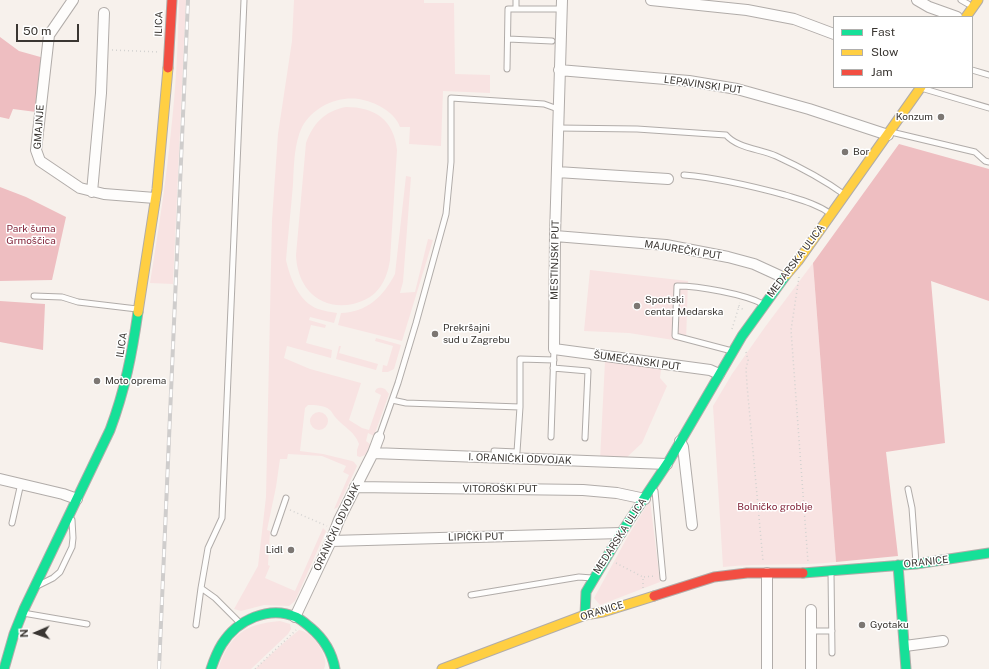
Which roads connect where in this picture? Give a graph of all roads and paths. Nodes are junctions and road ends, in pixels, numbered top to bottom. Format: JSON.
{"nodes":[{"id":1,"x":73,"y":0,"type":"edge"},
{"id":2,"x":172,"y":0,"type":"edge"},
{"id":3,"x":244,"y":0,"type":"edge"},
{"id":4,"x":516,"y":0,"type":"edge"},
{"id":5,"x":651,"y":0,"type":"edge"},
{"id":6,"x":917,"y":0,"type":"edge"},
{"id":7,"x":960,"y":0,"type":"edge"},
{"id":8,"x":978,"y":0,"type":"edge"},
{"id":9,"x":968,"y":4,"type":"dead end"},
{"id":10,"x":562,"y":5,"type":"edge"},
{"id":11,"x":516,"y":9,"type":"junction"},
{"id":12,"x":104,"y":13,"type":"dead end"},
{"id":13,"x":954,"y":16,"type":"edge"},
{"id":14,"x":967,"y":16,"type":"edge"},
{"id":15,"x":833,"y":34,"type":"edge"},
{"id":16,"x":508,"y":39,"type":"junction"},
{"id":17,"x":552,"y":41,"type":"dead end"},
{"id":18,"x":102,"y":49,"type":"junction"},
{"id":19,"x":161,"y":52,"type":"dead end"},
{"id":20,"x":508,"y":70,"type":"dead end"},
{"id":21,"x":559,"y":70,"type":"junction"},
{"id":22,"x":973,"y":70,"type":"edge"},
{"id":23,"x":989,"y":74,"type":"edge"},
{"id":24,"x":920,"y":88,"type":"edge"},
{"id":25,"x":924,"y":88,"type":"edge"},
{"id":26,"x":555,"y":108,"type":"dead end"},
{"id":27,"x":989,"y":108,"type":"edge"},
{"id":28,"x":558,"y":128,"type":"junction"},
{"id":29,"x":889,"y":134,"type":"junction"},
{"id":30,"x":989,"y":162,"type":"edge"},
{"id":31,"x":557,"y":172,"type":"junction"},
{"id":32,"x":684,"y":175,"type":"dead end"},
{"id":33,"x":668,"y":179,"type":"dead end"},
{"id":34,"x":92,"y":192,"type":"junction"},
{"id":35,"x":846,"y":195,"type":"junction"},
{"id":36,"x":155,"y":198,"type":"junction"},
{"id":37,"x":832,"y":215,"type":"junction"},
{"id":38,"x":555,"y":236,"type":"junction"},
{"id":39,"x":798,"y":261,"type":"junction"},
{"id":40,"x":783,"y":278,"type":"junction"},
{"id":41,"x":34,"y":296,"type":"dead end"},
{"id":42,"x":734,"y":302,"type":"dead end"},
{"id":43,"x":764,"y":304,"type":"junction"},
{"id":44,"x":738,"y":307,"type":"junction"},
{"id":45,"x":138,"y":309,"type":"junction"},
{"id":46,"x":745,"y":310,"type":"dead end"},
{"id":47,"x":732,"y":328,"type":"dead end"},
{"id":48,"x":738,"y":342,"type":"junction"},
{"id":49,"x":554,"y":350,"type":"junction"},
{"id":50,"x":733,"y":351,"type":"junction"},
{"id":51,"x":554,"y":360,"type":"junction"},
{"id":52,"x":553,"y":368,"type":"junction"},
{"id":53,"x":719,"y":374,"type":"junction"},
{"id":54,"x":392,"y":400,"type":"junction"},
{"id":55,"x":520,"y":407,"type":"junction"},
{"id":56,"x":379,"y":437,"type":"joint"},
{"id":57,"x":551,"y":437,"type":"dead end"},
{"id":58,"x":585,"y":438,"type":"dead end"},
{"id":59,"x":680,"y":441,"type":"junction"},
{"id":60,"x":494,"y":451,"type":"dead end"},
{"id":61,"x":373,"y":453,"type":"junction"},
{"id":62,"x":667,"y":464,"type":"junction"},
{"id":63,"x":0,"y":479,"type":"edge"},
{"id":64,"x":21,"y":483,"type":"junction"},
{"id":65,"x":355,"y":487,"type":"junction"},
{"id":66,"x":652,"y":489,"type":"junction"},
{"id":67,"x":908,"y":489,"type":"dead end"},
{"id":68,"x":286,"y":498,"type":"dead end"},
{"id":69,"x":645,"y":499,"type":"junction"},
{"id":70,"x":77,"y":500,"type":"junction"},
{"id":71,"x":290,"y":510,"type":"dead end"},
{"id":72,"x":71,"y":512,"type":"junction"},
{"id":73,"x":12,"y":522,"type":"dead end"},
{"id":74,"x":692,"y":525,"type":"dead end"},
{"id":75,"x":327,"y":526,"type":"dead end"},
{"id":76,"x":274,"y":533,"type":"dead end"},
{"id":77,"x":621,"y":533,"type":"junction"},
{"id":78,"x":331,"y":541,"type":"junction"},
{"id":79,"x":989,"y":553,"type":"edge"},
{"id":80,"x":614,"y":561,"type":"dead end"},
{"id":81,"x":916,"y":564,"type":"junction"},
{"id":82,"x":898,"y":565,"type":"junction"},
{"id":83,"x":809,"y":568,"type":"dead end"},
{"id":84,"x":765,"y":570,"type":"junction"},
{"id":85,"x":830,"y":571,"type":"junction"},
{"id":86,"x":643,"y":577,"type":"junction"},
{"id":87,"x":663,"y":577,"type":"joint"},
{"id":88,"x":593,"y":579,"type":"junction"},
{"id":89,"x":34,"y":587,"type":"junction"},
{"id":90,"x":201,"y":588,"type":"junction"},
{"id":91,"x":643,"y":594,"type":"dead end"},
{"id":92,"x":470,"y":595,"type":"dead end"},
{"id":93,"x":811,"y":610,"type":"dead end"},
{"id":94,"x":22,"y":613,"type":"junction"},
{"id":95,"x":585,"y":615,"type":"junction"},
{"id":96,"x":295,"y":616,"type":"junction"},
{"id":97,"x":87,"y":624,"type":"dead end"},
{"id":98,"x":241,"y":624,"type":"junction"},
{"id":99,"x":196,"y":625,"type":"dead end"},
{"id":100,"x":299,"y":627,"type":"dead end"},
{"id":101,"x":811,"y":631,"type":"junction"},
{"id":102,"x":832,"y":631,"type":"junction"},
{"id":103,"x":943,"y":642,"type":"dead end"},
{"id":104,"x":905,"y":646,"type":"junction"},
{"id":105,"x":832,"y":653,"type":"dead end"},
{"id":106,"x":4,"y":669,"type":"edge"},
{"id":107,"x":211,"y":669,"type":"edge"},
{"id":108,"x":255,"y":669,"type":"edge"},
{"id":109,"x":335,"y":669,"type":"edge"},
{"id":110,"x":442,"y":669,"type":"edge"},
{"id":111,"x":767,"y":669,"type":"edge"},
{"id":112,"x":811,"y":669,"type":"edge"},
{"id":113,"x":906,"y":669,"type":"edge"}],
"edges":[{"from":1,"to":34,"type":"street","name":"GMAJNJE"},
{"from":2,"to":36,"type":"main road","name":"ILICA"},
{"from":3,"to":90,"type":"lane"},
{"from":4,"to":11,"type":"lane"},
{"from":5,"to":15,"type":"street"},
{"from":6,"to":13,"type":"street"},
{"from":7,"to":9,"type":"lane"},
{"from":8,"to":14,"type":"main road"},
{"from":10,"to":11,"type":"lane"},
{"from":10,"to":21,"type":"street","name":"MESTINJSKI PUT"},
{"from":11,"to":16,"type":"lane"},
{"from":12,"to":18,"type":"street"},
{"from":16,"to":17,"type":"lane"},
{"from":16,"to":20,"type":"lane"},
{"from":18,"to":19,"type":"path"},
{"from":18,"to":34,"type":"street"},
{"from":21,"to":28,"type":"street","name":"MESTINJSKI PUT"},
{"from":21,"to":29,"type":"street","name":"LEPAVINSKI PUT"},
{"from":22,"to":23,"type":"lane"},
{"from":24,"to":29,"type":"main road","name":"MEDARSKA ULICA"},
{"from":25,"to":27,"type":"lane"},
{"from":26,"to":54,"type":"lane"},
{"from":28,"to":31,"type":"street","name":"MESTINJSKI PUT"},
{"from":28,"to":35,"type":"lane"},
{"from":29,"to":30,"type":"lane"},
{"from":29,"to":35,"type":"main road","name":"MEDARSKA ULICA"},
{"from":31,"to":33,"type":"street"},
{"from":31,"to":38,"type":"street","name":"MESTINJSKI PUT"},
{"from":32,"to":37,"type":"lane"},
{"from":34,"to":36,"type":"street","name":"GMAJNJE"},
{"from":35,"to":37,"type":"main road","name":"MEDARSKA ULICA"},
{"from":36,"to":45,"type":"main road","name":"ILICA"},
{"from":37,"to":39,"type":"main road","name":"MEDARSKA ULICA"},
{"from":38,"to":40,"type":"street","name":"MAJUREČKI PUT"},
{"from":38,"to":49,"type":"street","name":"MESTINJSKI PUT"},
{"from":39,"to":40,"type":"main road","name":"MEDARSKA ULICA"},
{"from":39,"to":83,"type":"path"},
{"from":40,"to":43,"type":"main road","name":"MEDARSKA ULICA"},
{"from":41,"to":45,"type":"lane"},
{"from":42,"to":44,"type":"path"},
{"from":43,"to":48,"type":"main road","name":"MEDARSKA ULICA"},
{"from":43,"to":50,"type":"lane"},
{"from":44,"to":46,"type":"path"},
{"from":44,"to":47,"type":"path"},
{"from":45,"to":70,"type":"main road","name":"ILICA"},
{"from":48,"to":50,"type":"main road","name":"MEDARSKA ULICA"},
{"from":48,"to":84,"type":"path"},
{"from":49,"to":51,"type":"lane"},
{"from":49,"to":53,"type":"street","name":"ŠUMEĆANSKI PUT"},
{"from":50,"to":53,"type":"main road","name":"MEDARSKA ULICA"},
{"from":51,"to":52,"type":"lane"},
{"from":51,"to":55,"type":"lane"},
{"from":52,"to":57,"type":"lane"},
{"from":52,"to":58,"type":"lane"},
{"from":53,"to":59,"type":"main road","name":"MEDARSKA ULICA"},
{"from":54,"to":55,"type":"lane"},
{"from":54,"to":56,"type":"lane"},
{"from":55,"to":60,"type":"lane"},
{"from":56,"to":61,"type":"street","name":"ORANIČKI ODVOJAK"},
{"from":59,"to":62,"type":"main road","name":"MEDARSKA ULICA"},
{"from":59,"to":74,"type":"street"},
{"from":61,"to":62,"type":"street","name":"I. ORANIČKI ODVOJAK"},
{"from":61,"to":65,"type":"street","name":"ORANIČKI ODVOJAK"},
{"from":62,"to":66,"type":"main road","name":"MEDARSKA ULICA"},
{"from":63,"to":64,"type":"street"},
{"from":64,"to":70,"type":"street"},
{"from":64,"to":73,"type":"lane"},
{"from":65,"to":69,"type":"street","name":"VITOROŠKI PUT"},
{"from":65,"to":78,"type":"street","name":"ORANIČKI ODVOJAK"},
{"from":66,"to":69,"type":"main road","name":"MEDARSKA ULICA"},
{"from":66,"to":87,"type":"lane"},
{"from":67,"to":81,"type":"lane"},
{"from":68,"to":76,"type":"lane"},
{"from":69,"to":77,"type":"main road","name":"MEDARSKA ULICA"},
{"from":70,"to":72,"type":"main road","name":"ILICA"},
{"from":71,"to":75,"type":"path"},
{"from":72,"to":89,"type":"main road","name":"ILICA"},
{"from":72,"to":89,"type":"lane"},
{"from":77,"to":78,"type":"street","name":"LIPIČKI PUT"},
{"from":77,"to":88,"type":"main road","name":"MEDARSKA ULICA"},
{"from":78,"to":96,"type":"street","name":"ORANIČKI ODVOJAK"},
{"from":79,"to":81,"type":"main road","name":"ORANICE"},
{"from":80,"to":86,"type":"path"},
{"from":81,"to":82,"type":"main road","name":"ORANICE"},
{"from":82,"to":85,"type":"main road","name":"ORANICE"},
{"from":82,"to":104,"type":"main road"},
{"from":84,"to":85,"type":"main road","name":"ORANICE"},
{"from":84,"to":95,"type":"main road","name":"ORANICE"},
{"from":84,"to":111,"type":"street"},
{"from":85,"to":102,"type":"lane"},
{"from":86,"to":87,"type":"path"},
{"from":86,"to":91,"type":"path"},
{"from":88,"to":92,"type":"lane"},
{"from":88,"to":95,"type":"main road","name":"MEDARSKA ULICA"},
{"from":89,"to":94,"type":"main road","name":"ILICA"},
{"from":90,"to":98,"type":"lane"},
{"from":90,"to":99,"type":"lane"},
{"from":93,"to":101,"type":"street"},
{"from":94,"to":97,"type":"lane"},
{"from":94,"to":106,"type":"main road","name":"ILICA"},
{"from":95,"to":110,"type":"main road","name":"ORANICE"},
{"from":96,"to":98,"type":"main road"},
{"from":96,"to":109,"type":"main road"},
{"from":98,"to":107,"type":"main road"},
{"from":100,"to":108,"type":"path"},
{"from":101,"to":102,"type":"lane"},
{"from":101,"to":112,"type":"street"},
{"from":102,"to":105,"type":"lane"},
{"from":103,"to":104,"type":"street"},
{"from":104,"to":113,"type":"main road"}]}
